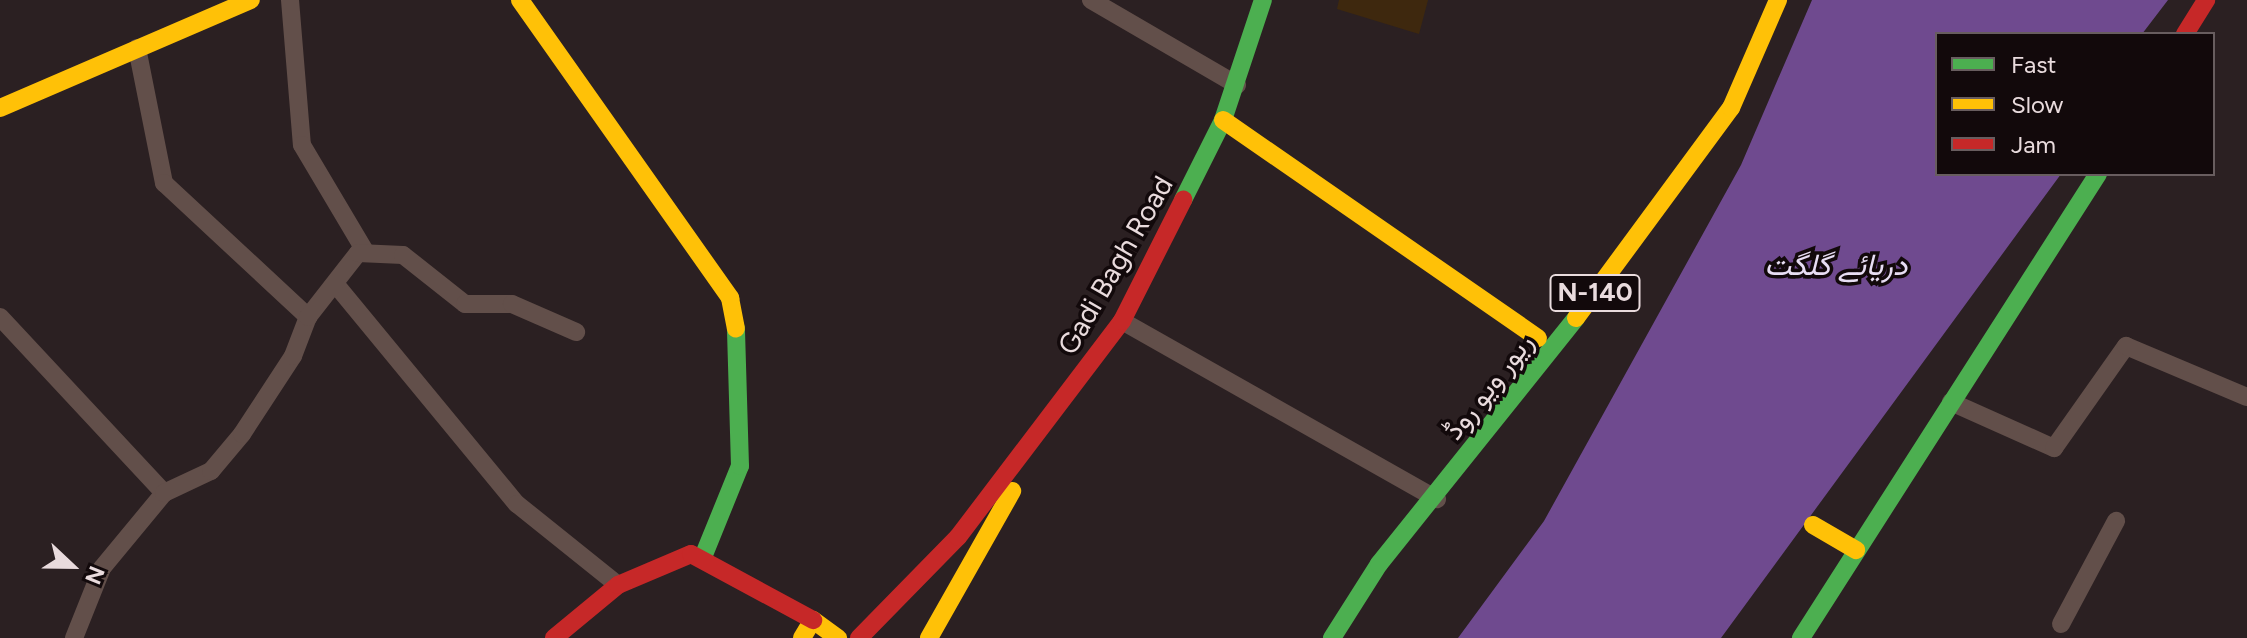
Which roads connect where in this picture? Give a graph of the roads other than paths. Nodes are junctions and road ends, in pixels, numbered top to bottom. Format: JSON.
{"nodes":[{"id":1,"x":251,"y":0,"type":"edge"},
{"id":2,"x":290,"y":0,"type":"edge"},
{"id":3,"x":520,"y":0,"type":"edge"},
{"id":4,"x":1091,"y":0,"type":"edge"},
{"id":5,"x":1263,"y":0,"type":"edge"},
{"id":6,"x":1778,"y":0,"type":"edge"},
{"id":7,"x":2206,"y":0,"type":"edge"},
{"id":8,"x":2186,"y":32,"type":"edge"},
{"id":9,"x":137,"y":48,"type":"junction"},
{"id":10,"x":1237,"y":85,"type":"junction"},
{"id":11,"x":0,"y":108,"type":"edge"},
{"id":12,"x":1223,"y":120,"type":"junction"},
{"id":13,"x":2097,"y":176,"type":"edge"},
{"id":14,"x":365,"y":251,"type":"junction"},
{"id":15,"x":337,"y":286,"type":"junction"},
{"id":16,"x":0,"y":317,"type":"edge"},
{"id":17,"x":308,"y":317,"type":"junction"},
{"id":18,"x":1122,"y":321,"type":"junction"},
{"id":19,"x":576,"y":332,"type":"dead end"},
{"id":20,"x":1538,"y":338,"type":"dead end"},
{"id":21,"x":2247,"y":397,"type":"edge"},
{"id":22,"x":1951,"y":402,"type":"junction"},
{"id":23,"x":1045,"y":432,"type":"junction"},
{"id":24,"x":164,"y":493,"type":"junction"},
{"id":25,"x":1437,"y":499,"type":"junction"},
{"id":26,"x":2116,"y":521,"type":"dead end"},
{"id":27,"x":1813,"y":525,"type":"dead end"},
{"id":28,"x":958,"y":537,"type":"junction"},
{"id":29,"x":1856,"y":550,"type":"junction"},
{"id":30,"x":977,"y":552,"type":"junction"},
{"id":31,"x":703,"y":557,"type":"junction"},
{"id":32,"x":1379,"y":564,"type":"junction"},
{"id":33,"x":618,"y":585,"type":"junction"},
{"id":34,"x":813,"y":620,"type":"junction"},
{"id":35,"x":2061,"y":624,"type":"dead end"},
{"id":36,"x":74,"y":638,"type":"edge"},
{"id":37,"x":554,"y":638,"type":"edge"},
{"id":38,"x":802,"y":638,"type":"edge"},
{"id":39,"x":838,"y":638,"type":"edge"},
{"id":40,"x":859,"y":638,"type":"edge"},
{"id":41,"x":929,"y":638,"type":"edge"},
{"id":42,"x":1308,"y":638,"type":"edge"},
{"id":43,"x":1332,"y":638,"type":"edge"},
{"id":44,"x":1801,"y":638,"type":"edge"}],
"edges":[{"from":1,"to":9,"type":"main road"},
{"from":2,"to":14,"type":"street"},
{"from":3,"to":31,"type":"main road"},
{"from":4,"to":10,"type":"street"},
{"from":5,"to":10,"type":"main road","name":"Gadi Bagh Road"},
{"from":6,"to":25,"type":"main road","name":"ریور ویو روڈ","number":"N-140"},
{"from":7,"to":8,"type":"main road"},
{"from":9,"to":11,"type":"main road"},
{"from":9,"to":17,"type":"street"},
{"from":10,"to":12,"type":"main road","name":"Gadi Bagh Road"},
{"from":12,"to":18,"type":"main road","name":"Gadi Bagh Road"},
{"from":12,"to":20,"type":"main road"},
{"from":13,"to":22,"type":"main road"},
{"from":14,"to":15,"type":"street"},
{"from":14,"to":19,"type":"street"},
{"from":15,"to":17,"type":"street"},
{"from":15,"to":33,"type":"street"},
{"from":16,"to":24,"type":"street"},
{"from":17,"to":24,"type":"street"},
{"from":18,"to":23,"type":"main road","name":"Gadi Bagh Road"},
{"from":18,"to":25,"type":"street"},
{"from":21,"to":22,"type":"street"},
{"from":22,"to":29,"type":"main road"},
{"from":23,"to":28,"type":"main road","name":"Gadi Bagh Road"},
{"from":23,"to":30,"type":"main road","name":"Gadi Bagh Road"},
{"from":24,"to":36,"type":"street"},
{"from":25,"to":32,"type":"main road","name":"ریور ویو روڈ","number":"N-140"},
{"from":26,"to":35,"type":"street"},
{"from":27,"to":29,"type":"main road"},
{"from":28,"to":30,"type":"main road"},
{"from":28,"to":40,"type":"main road","name":"Gadi Bagh Road"},
{"from":29,"to":44,"type":"main road"},
{"from":30,"to":41,"type":"main road","name":"Gadi Bagh Road"},
{"from":31,"to":33,"type":"main road"},
{"from":31,"to":34,"type":"main road"},
{"from":32,"to":42,"type":"main road","number":"N-140"},
{"from":32,"to":43,"type":"main road","name":"ریور ویو روڈ"},
{"from":33,"to":37,"type":"main road"},
{"from":34,"to":38,"type":"main road"},
{"from":34,"to":39,"type":"main road"}]}
